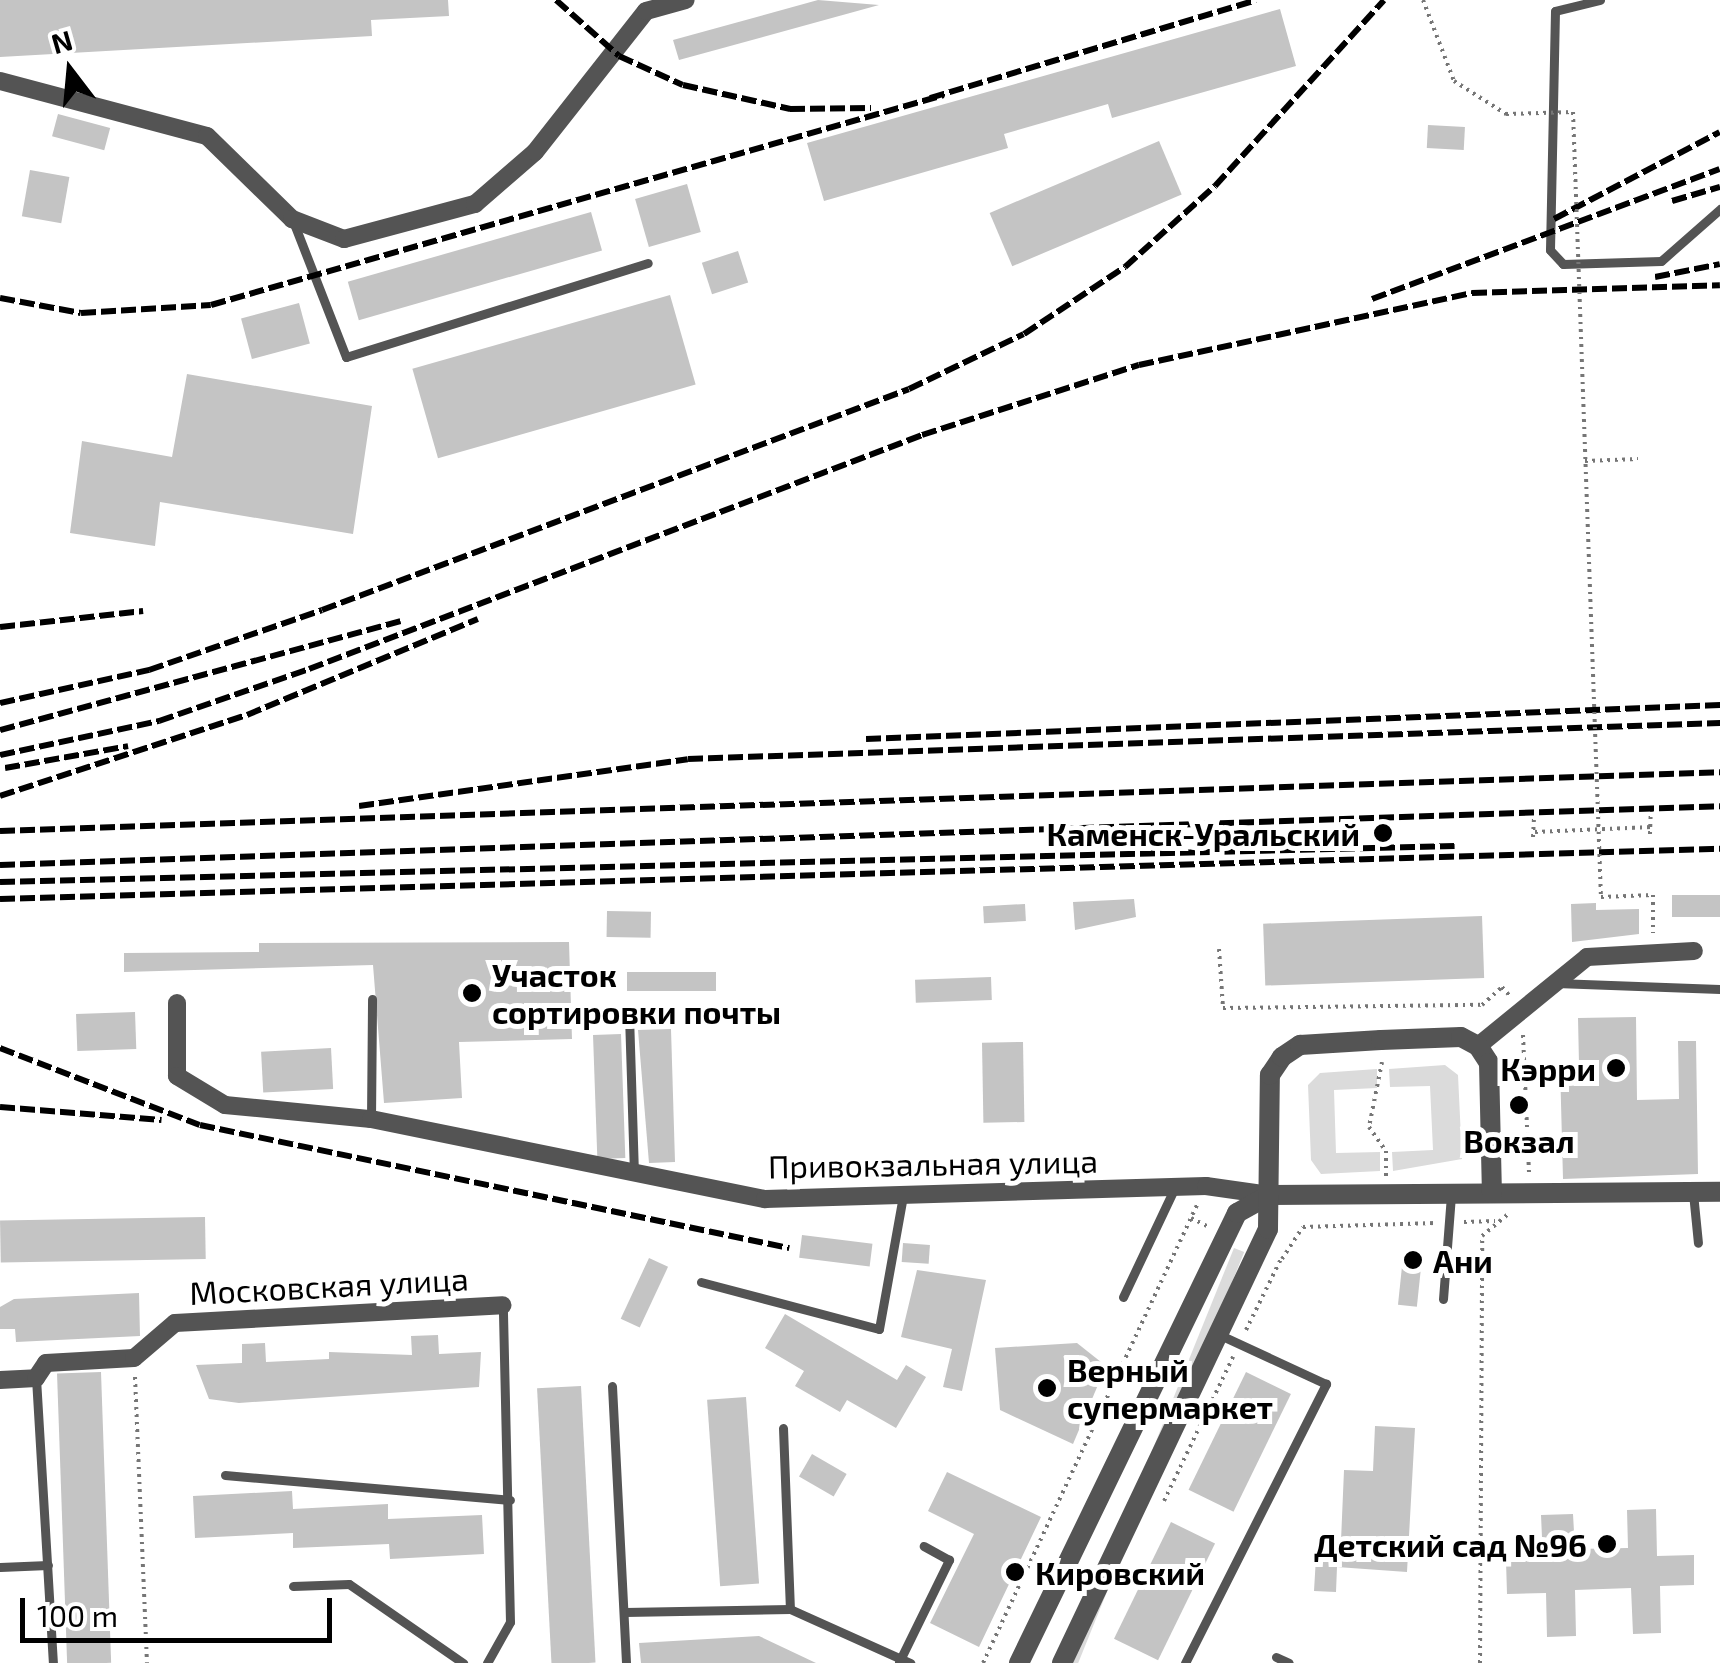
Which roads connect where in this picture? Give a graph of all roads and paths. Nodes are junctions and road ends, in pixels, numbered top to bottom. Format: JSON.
{"nodes":[{"id":1,"x":686,"y":0,"type":"edge"},
{"id":2,"x":1422,"y":0,"type":"edge"},
{"id":3,"x":1600,"y":0,"type":"edge"},
{"id":4,"x":0,"y":81,"type":"edge"},
{"id":5,"x":1720,"y":209,"type":"edge"},
{"id":6,"x":292,"y":219,"type":"junction"},
{"id":7,"x":648,"y":263,"type":"dead end"},
{"id":8,"x":1638,"y":460,"type":"dead end"},
{"id":9,"x":1585,"y":461,"type":"junction"},
{"id":10,"x":1651,"y":811,"type":"dead end"},
{"id":11,"x":1534,"y":816,"type":"dead end"},
{"id":12,"x":1596,"y":830,"type":"junction"},
{"id":13,"x":1220,"y":950,"type":"dead end"},
{"id":14,"x":1694,"y":952,"type":"dead end"},
{"id":15,"x":1654,"y":954,"type":"junction"},
{"id":16,"x":1549,"y":981,"type":"junction"},
{"id":17,"x":1720,"y":990,"type":"edge"},
{"id":18,"x":372,"y":999,"type":"dead end"},
{"id":19,"x":177,"y":1003,"type":"dead end"},
{"id":20,"x":1520,"y":1006,"type":"junction"},
{"id":21,"x":1383,"y":1007,"type":"junction"},
{"id":22,"x":629,"y":1015,"type":"dead end"},
{"id":23,"x":1381,"y":1040,"type":"junction"},
{"id":24,"x":1478,"y":1046,"type":"junction"},
{"id":25,"x":370,"y":1119,"type":"junction"},
{"id":26,"x":634,"y":1176,"type":"junction"},
{"id":27,"x":1206,"y":1186,"type":"junction"},
{"id":28,"x":1175,"y":1187,"type":"junction"},
{"id":29,"x":1720,"y":1192,"type":"edge"},
{"id":30,"x":1386,"y":1193,"type":"junction"},
{"id":31,"x":1451,"y":1193,"type":"junction"},
{"id":32,"x":1492,"y":1193,"type":"junction"},
{"id":33,"x":1693,"y":1193,"type":"junction"},
{"id":34,"x":1269,"y":1195,"type":"junction"},
{"id":35,"x":1541,"y":1195,"type":"junction"},
{"id":36,"x":903,"y":1196,"type":"junction"},
{"id":37,"x":1192,"y":1218,"type":"junction"},
{"id":38,"x":1495,"y":1221,"type":"junction"},
{"id":39,"x":1449,"y":1222,"type":"junction"},
{"id":40,"x":1387,"y":1224,"type":"junction"},
{"id":41,"x":1226,"y":1236,"type":"junction"},
{"id":42,"x":1698,"y":1243,"type":"dead end"},
{"id":43,"x":1259,"y":1250,"type":"junction"},
{"id":44,"x":1281,"y":1260,"type":"junction"},
{"id":45,"x":700,"y":1282,"type":"dead end"},
{"id":46,"x":1123,"y":1297,"type":"dead end"},
{"id":47,"x":1443,"y":1299,"type":"dead end"},
{"id":48,"x":503,"y":1306,"type":"joint"},
{"id":49,"x":1220,"y":1335,"type":"junction"},
{"id":50,"x":1240,"y":1344,"type":"junction"},
{"id":51,"x":134,"y":1358,"type":"junction"},
{"id":52,"x":36,"y":1378,"type":"junction"},
{"id":53,"x":0,"y":1380,"type":"edge"},
{"id":54,"x":612,"y":1386,"type":"dead end"},
{"id":55,"x":783,"y":1428,"type":"dead end"},
{"id":56,"x":225,"y":1475,"type":"dead end"},
{"id":57,"x":510,"y":1500,"type":"junction"},
{"id":58,"x":1162,"y":1504,"type":"dead end"},
{"id":59,"x":924,"y":1546,"type":"dead end"},
{"id":60,"x":48,"y":1565,"type":"junction"},
{"id":61,"x":0,"y":1567,"type":"edge"},
{"id":62,"x":293,"y":1586,"type":"dead end"},
{"id":63,"x":790,"y":1609,"type":"junction"},
{"id":64,"x":625,"y":1612,"type":"junction"},
{"id":65,"x":1276,"y":1656,"type":"dead end"},
{"id":66,"x":903,"y":1662,"type":"edge"},
{"id":67,"x":53,"y":1663,"type":"edge"},
{"id":68,"x":146,"y":1663,"type":"edge"},
{"id":69,"x":464,"y":1663,"type":"edge"},
{"id":70,"x":487,"y":1663,"type":"edge"},
{"id":71,"x":626,"y":1663,"type":"edge"},
{"id":72,"x":983,"y":1663,"type":"edge"},
{"id":73,"x":1020,"y":1663,"type":"edge"},
{"id":74,"x":1062,"y":1663,"type":"edge"},
{"id":75,"x":1185,"y":1663,"type":"edge"},
{"id":76,"x":1289,"y":1663,"type":"edge"},
{"id":77,"x":1480,"y":1663,"type":"edge"}],
"edges":[{"from":1,"to":6,"type":"street"},
{"from":2,"to":9,"type":"path","bridge":true},
{"from":3,"to":5,"type":"lane"},
{"from":4,"to":6,"type":"street"},
{"from":6,"to":7,"type":"lane"},
{"from":8,"to":9,"type":"path"},
{"from":9,"to":12,"type":"path","bridge":true},
{"from":10,"to":12,"type":"path"},
{"from":11,"to":12,"type":"path"},
{"from":12,"to":15,"type":"path","bridge":true},
{"from":13,"to":21,"type":"path"},
{"from":14,"to":15,"type":"street"},
{"from":15,"to":16,"type":"street"},
{"from":16,"to":17,"type":"lane"},
{"from":16,"to":20,"type":"street"},
{"from":18,"to":25,"type":"lane"},
{"from":19,"to":25,"type":"street","name":"Привокзальная улица"},
{"from":20,"to":21,"type":"path"},
{"from":20,"to":24,"type":"street"},
{"from":20,"to":35,"type":"path"},
{"from":21,"to":23,"type":"path"},
{"from":22,"to":26,"type":"lane"},
{"from":23,"to":24,"type":"street"},
{"from":23,"to":30,"type":"path"},
{"from":23,"to":34,"type":"street"},
{"from":24,"to":32,"type":"street"},
{"from":25,"to":26,"type":"street","name":"Привокзальная улица"},
{"from":26,"to":36,"type":"street","name":"Привокзальная улица"},
{"from":27,"to":28,"type":"street","name":"Привокзальная улица"},
{"from":27,"to":34,"type":"street","name":"Привокзальная улица"},
{"from":27,"to":37,"type":"path"},
{"from":28,"to":36,"type":"street","name":"Привокзальная улица"},
{"from":28,"to":46,"type":"lane"},
{"from":29,"to":33,"type":"street","name":"Привокзальная улица"},
{"from":30,"to":31,"type":"street","name":"Привокзальная улица"},
{"from":30,"to":34,"type":"street","name":"Привокзальная улица"},
{"from":30,"to":40,"type":"path"},
{"from":31,"to":32,"type":"street","name":"Привокзальная улица"},
{"from":31,"to":39,"type":"lane"},
{"from":32,"to":35,"type":"street","name":"Привокзальная улица"},
{"from":33,"to":35,"type":"street","name":"Привокзальная улица"},
{"from":33,"to":42,"type":"lane"},
{"from":34,"to":41,"type":"street"},
{"from":34,"to":43,"type":"street"},
{"from":35,"to":38,"type":"path"},
{"from":36,"to":45,"type":"lane"},
{"from":37,"to":41,"type":"path"},
{"from":37,"to":72,"type":"path"},
{"from":38,"to":39,"type":"path"},
{"from":38,"to":77,"type":"path"},
{"from":39,"to":40,"type":"path"},
{"from":39,"to":47,"type":"lane"},
{"from":40,"to":44,"type":"path"},
{"from":41,"to":73,"type":"street"},
{"from":43,"to":44,"type":"path"},
{"from":43,"to":49,"type":"street"},
{"from":44,"to":50,"type":"path"},
{"from":48,"to":51,"type":"street","name":"Московская улица"},
{"from":48,"to":57,"type":"lane"},
{"from":49,"to":50,"type":"lane"},
{"from":49,"to":74,"type":"street"},
{"from":50,"to":58,"type":"path"},
{"from":50,"to":75,"type":"lane"},
{"from":51,"to":52,"type":"street"},
{"from":51,"to":68,"type":"path"},
{"from":52,"to":53,"type":"street"},
{"from":52,"to":60,"type":"lane"},
{"from":54,"to":64,"type":"lane"},
{"from":55,"to":63,"type":"lane"},
{"from":56,"to":57,"type":"lane"},
{"from":57,"to":70,"type":"lane"},
{"from":59,"to":66,"type":"lane"},
{"from":60,"to":61,"type":"lane"},
{"from":60,"to":67,"type":"lane"},
{"from":62,"to":69,"type":"lane"},
{"from":63,"to":64,"type":"lane"},
{"from":63,"to":66,"type":"lane"},
{"from":64,"to":71,"type":"lane"},
{"from":65,"to":76,"type":"lane"}]}
